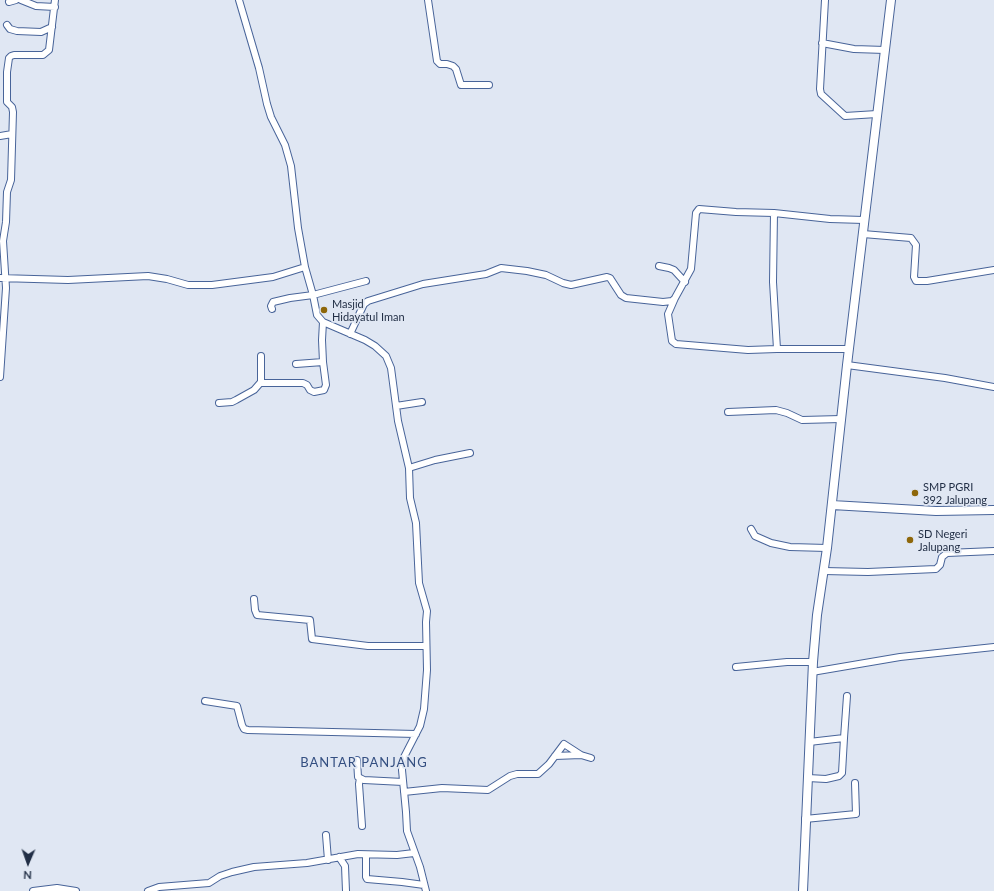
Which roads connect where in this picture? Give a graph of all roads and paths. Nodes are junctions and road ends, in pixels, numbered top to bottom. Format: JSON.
{"nodes":[{"id":1,"x":16,"y":0,"type":"edge"},
{"id":2,"x":21,"y":0,"type":"edge"},
{"id":3,"x":56,"y":0,"type":"edge"},
{"id":4,"x":239,"y":0,"type":"edge"},
{"id":5,"x":428,"y":0,"type":"edge"},
{"id":6,"x":824,"y":0,"type":"edge"},
{"id":7,"x":891,"y":0,"type":"edge"},
{"id":8,"x":9,"y":2,"type":"dead end"},
{"id":9,"x":55,"y":7,"type":"junction"},
{"id":10,"x":7,"y":25,"type":"dead end"},
{"id":11,"x":52,"y":28,"type":"junction"},
{"id":12,"x":822,"y":43,"type":"junction"},
{"id":13,"x":885,"y":50,"type":"junction"},
{"id":14,"x":7,"y":72,"type":"junction"},
{"id":15,"x":0,"y":73,"type":"edge"},
{"id":16,"x":489,"y":85,"type":"dead end"},
{"id":17,"x":877,"y":114,"type":"junction"},
{"id":18,"x":12,"y":134,"type":"junction"},
{"id":19,"x":0,"y":136,"type":"edge"},
{"id":20,"x":774,"y":213,"type":"junction"},
{"id":21,"x":864,"y":220,"type":"junction"},
{"id":22,"x":863,"y":234,"type":"junction"},
{"id":23,"x":2,"y":241,"type":"edge"},
{"id":24,"x":1,"y":255,"type":"edge"},
{"id":25,"x":659,"y":266,"type":"dead end"},
{"id":26,"x":305,"y":267,"type":"junction"},
{"id":27,"x":994,"y":270,"type":"edge"},
{"id":28,"x":2,"y":278,"type":"edge"},
{"id":29,"x":366,"y":281,"type":"dead end"},
{"id":30,"x":685,"y":282,"type":"junction"},
{"id":31,"x":313,"y":295,"type":"junction"},
{"id":32,"x":675,"y":298,"type":"junction"},
{"id":33,"x":272,"y":309,"type":"dead end"},
{"id":34,"x":323,"y":322,"type":"junction"},
{"id":35,"x":350,"y":334,"type":"junction"},
{"id":36,"x":777,"y":349,"type":"junction"},
{"id":37,"x":849,"y":349,"type":"junction"},
{"id":38,"x":261,"y":356,"type":"dead end"},
{"id":39,"x":323,"y":362,"type":"junction"},
{"id":40,"x":296,"y":364,"type":"dead end"},
{"id":41,"x":846,"y":365,"type":"junction"},
{"id":42,"x":0,"y":377,"type":"edge"},
{"id":43,"x":261,"y":382,"type":"junction"},
{"id":44,"x":994,"y":387,"type":"edge"},
{"id":45,"x":422,"y":402,"type":"dead end"},
{"id":46,"x":219,"y":403,"type":"dead end"},
{"id":47,"x":396,"y":406,"type":"junction"},
{"id":48,"x":728,"y":412,"type":"dead end"},
{"id":49,"x":841,"y":419,"type":"junction"},
{"id":50,"x":470,"y":454,"type":"dead end"},
{"id":51,"x":409,"y":468,"type":"junction"},
{"id":52,"x":832,"y":506,"type":"junction"},
{"id":53,"x":994,"y":510,"type":"edge"},
{"id":54,"x":751,"y":528,"type":"dead end"},
{"id":55,"x":827,"y":548,"type":"junction"},
{"id":56,"x":994,"y":551,"type":"edge"},
{"id":57,"x":824,"y":571,"type":"junction"},
{"id":58,"x":254,"y":599,"type":"dead end"},
{"id":59,"x":426,"y":646,"type":"junction"},
{"id":60,"x":994,"y":647,"type":"edge"},
{"id":61,"x":812,"y":662,"type":"junction"},
{"id":62,"x":736,"y":667,"type":"dead end"},
{"id":63,"x":812,"y":672,"type":"junction"},
{"id":64,"x":847,"y":696,"type":"dead end"},
{"id":65,"x":205,"y":701,"type":"dead end"},
{"id":66,"x":416,"y":734,"type":"junction"},
{"id":67,"x":844,"y":738,"type":"junction"},
{"id":68,"x":809,"y":742,"type":"junction"},
{"id":69,"x":581,"y":755,"type":"junction"},
{"id":70,"x":555,"y":756,"type":"junction"},
{"id":71,"x":590,"y":758,"type":"dead end"},
{"id":72,"x":357,"y":760,"type":"dead end"},
{"id":73,"x":360,"y":778,"type":"junction"},
{"id":74,"x":808,"y":778,"type":"junction"},
{"id":75,"x":403,"y":782,"type":"junction"},
{"id":76,"x":854,"y":783,"type":"dead end"},
{"id":77,"x":404,"y":792,"type":"junction"},
{"id":78,"x":805,"y":819,"type":"junction"},
{"id":79,"x":362,"y":826,"type":"dead end"},
{"id":80,"x":326,"y":835,"type":"dead end"},
{"id":81,"x":414,"y":853,"type":"junction"},
{"id":82,"x":366,"y":855,"type":"junction"},
{"id":83,"x":339,"y":858,"type":"junction"},
{"id":84,"x":328,"y":860,"type":"junction"},
{"id":85,"x":425,"y":888,"type":"edge"},
{"id":86,"x":33,"y":891,"type":"edge"},
{"id":87,"x":76,"y":891,"type":"edge"},
{"id":88,"x":148,"y":891,"type":"edge"},
{"id":89,"x":346,"y":891,"type":"edge"},
{"id":90,"x":803,"y":891,"type":"edge"}],
"edges":[{"from":1,"to":8,"type":"street"},
{"from":2,"to":9,"type":"street"},
{"from":3,"to":9,"type":"street"},
{"from":4,"to":26,"type":"street"},
{"from":5,"to":16,"type":"street"},
{"from":6,"to":12,"type":"street"},
{"from":7,"to":13,"type":"street"},
{"from":9,"to":11,"type":"street"},
{"from":10,"to":11,"type":"street"},
{"from":11,"to":14,"type":"street"},
{"from":12,"to":13,"type":"street"},
{"from":12,"to":17,"type":"street"},
{"from":13,"to":17,"type":"street"},
{"from":14,"to":15,"type":"street"},
{"from":14,"to":18,"type":"street"},
{"from":17,"to":21,"type":"street"},
{"from":18,"to":19,"type":"street"},
{"from":18,"to":23,"type":"street"},
{"from":20,"to":21,"type":"street"},
{"from":20,"to":30,"type":"street"},
{"from":20,"to":36,"type":"street"},
{"from":21,"to":22,"type":"street"},
{"from":22,"to":27,"type":"street"},
{"from":22,"to":37,"type":"street"},
{"from":23,"to":24,"type":"street"},
{"from":24,"to":28,"type":"street"},
{"from":25,"to":30,"type":"street"},
{"from":26,"to":28,"type":"street"},
{"from":26,"to":31,"type":"street"},
{"from":28,"to":42,"type":"street"},
{"from":29,"to":31,"type":"street"},
{"from":30,"to":32,"type":"street"},
{"from":31,"to":33,"type":"street"},
{"from":31,"to":34,"type":"street"},
{"from":32,"to":35,"type":"street"},
{"from":32,"to":36,"type":"street"},
{"from":34,"to":35,"type":"street"},
{"from":34,"to":39,"type":"street"},
{"from":35,"to":47,"type":"street"},
{"from":36,"to":37,"type":"street"},
{"from":37,"to":41,"type":"street"},
{"from":38,"to":43,"type":"street"},
{"from":39,"to":40,"type":"street"},
{"from":39,"to":43,"type":"street"},
{"from":41,"to":44,"type":"street"},
{"from":41,"to":49,"type":"street"},
{"from":43,"to":46,"type":"street"},
{"from":45,"to":47,"type":"street"},
{"from":47,"to":51,"type":"street"},
{"from":48,"to":49,"type":"street"},
{"from":49,"to":52,"type":"street"},
{"from":50,"to":51,"type":"street"},
{"from":51,"to":59,"type":"street"},
{"from":52,"to":53,"type":"street"},
{"from":52,"to":55,"type":"street"},
{"from":54,"to":55,"type":"street"},
{"from":55,"to":57,"type":"street"},
{"from":56,"to":57,"type":"street"},
{"from":57,"to":61,"type":"street"},
{"from":58,"to":59,"type":"street"},
{"from":59,"to":66,"type":"street"},
{"from":60,"to":63,"type":"street"},
{"from":61,"to":62,"type":"street"},
{"from":61,"to":63,"type":"street"},
{"from":63,"to":68,"type":"street"},
{"from":64,"to":67,"type":"street"},
{"from":65,"to":66,"type":"street"},
{"from":66,"to":75,"type":"street"},
{"from":67,"to":68,"type":"street"},
{"from":67,"to":74,"type":"street"},
{"from":68,"to":74,"type":"street"},
{"from":69,"to":70,"type":"street"},
{"from":69,"to":70,"type":"street"},
{"from":69,"to":71,"type":"street"},
{"from":70,"to":77,"type":"street"},
{"from":72,"to":73,"type":"street"},
{"from":73,"to":75,"type":"street"},
{"from":73,"to":79,"type":"street"},
{"from":74,"to":78,"type":"street"},
{"from":75,"to":77,"type":"street"},
{"from":76,"to":78,"type":"street"},
{"from":77,"to":81,"type":"street"},
{"from":78,"to":90,"type":"street"},
{"from":80,"to":84,"type":"street"},
{"from":81,"to":82,"type":"street"},
{"from":81,"to":85,"type":"street"},
{"from":82,"to":83,"type":"street"},
{"from":82,"to":85,"type":"street"},
{"from":83,"to":84,"type":"street"},
{"from":83,"to":89,"type":"street"},
{"from":84,"to":88,"type":"street"},
{"from":86,"to":87,"type":"street"}]}
